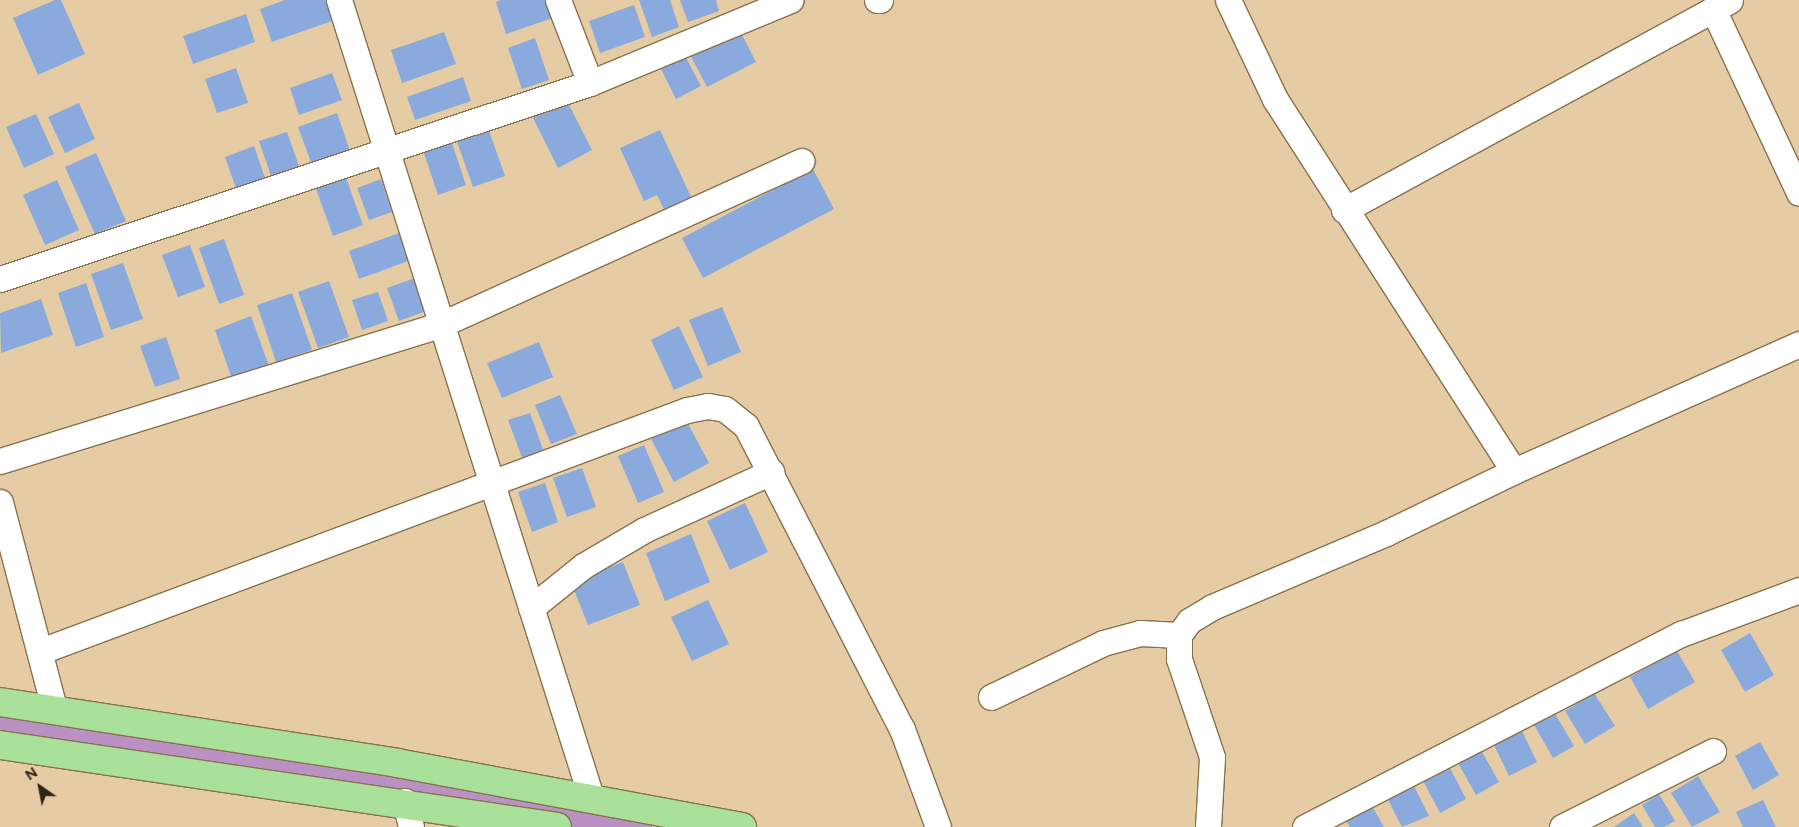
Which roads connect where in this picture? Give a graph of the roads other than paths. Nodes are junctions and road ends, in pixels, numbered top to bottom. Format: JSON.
{"nodes":[{"id":1,"x":340,"y":0,"type":"edge"},
{"id":2,"x":558,"y":0,"type":"edge"},
{"id":3,"x":790,"y":0,"type":"edge"},
{"id":4,"x":1228,"y":0,"type":"edge"},
{"id":5,"x":1722,"y":5,"type":"edge"},
{"id":6,"x":590,"y":83,"type":"junction"},
{"id":7,"x":387,"y":154,"type":"junction"},
{"id":8,"x":802,"y":161,"type":"dead end"},
{"id":9,"x":1799,"y":193,"type":"edge"},
{"id":10,"x":1344,"y":210,"type":"junction"},
{"id":11,"x":0,"y":279,"type":"edge"},
{"id":12,"x":440,"y":325,"type":"junction"},
{"id":13,"x":1799,"y":344,"type":"edge"},
{"id":14,"x":0,"y":461,"type":"edge"},
{"id":15,"x":1514,"y":471,"type":"junction"},
{"id":16,"x":771,"y":472,"type":"junction"},
{"id":17,"x":491,"y":482,"type":"junction"},
{"id":18,"x":0,"y":502,"type":"edge"},
{"id":19,"x":1799,"y":590,"type":"edge"},
{"id":20,"x":530,"y":608,"type":"junction"},
{"id":21,"x":1179,"y":635,"type":"junction"},
{"id":22,"x":41,"y":651,"type":"junction"},
{"id":23,"x":991,"y":698,"type":"dead end"},
{"id":24,"x":0,"y":702,"type":"edge"},
{"id":25,"x":54,"y":708,"type":"junction"},
{"id":26,"x":0,"y":745,"type":"edge"},
{"id":27,"x":1713,"y":751,"type":"dead end"},
{"id":28,"x":592,"y":800,"type":"junction"},
{"id":29,"x":408,"y":814,"type":"edge"},
{"id":30,"x":556,"y":827,"type":"edge"},
{"id":31,"x":742,"y":827,"type":"edge"},
{"id":32,"x":938,"y":827,"type":"edge"},
{"id":33,"x":1208,"y":827,"type":"edge"},
{"id":34,"x":1305,"y":827,"type":"edge"},
{"id":35,"x":1562,"y":827,"type":"edge"}],
"edges":[{"from":1,"to":7,"type":"street"},
{"from":2,"to":6,"type":"street"},
{"from":3,"to":6,"type":"street"},
{"from":4,"to":10,"type":"street"},
{"from":5,"to":9,"type":"street"},
{"from":5,"to":10,"type":"street"},
{"from":6,"to":7,"type":"street"},
{"from":7,"to":11,"type":"street"},
{"from":7,"to":12,"type":"street"},
{"from":8,"to":12,"type":"street"},
{"from":10,"to":15,"type":"street"},
{"from":12,"to":14,"type":"street"},
{"from":12,"to":17,"type":"street"},
{"from":13,"to":15,"type":"street"},
{"from":15,"to":21,"type":"street"},
{"from":16,"to":17,"type":"street"},
{"from":16,"to":20,"type":"street"},
{"from":16,"to":32,"type":"street"},
{"from":17,"to":20,"type":"street"},
{"from":17,"to":22,"type":"street"},
{"from":18,"to":22,"type":"street"},
{"from":19,"to":34,"type":"street"},
{"from":20,"to":28,"type":"street"},
{"from":21,"to":23,"type":"street"},
{"from":21,"to":33,"type":"street"},
{"from":22,"to":25,"type":"street"},
{"from":24,"to":25,"type":"main road"},
{"from":25,"to":28,"type":"main road"},
{"from":26,"to":29,"type":"main road"},
{"from":27,"to":35,"type":"street"},
{"from":28,"to":31,"type":"main road"},
{"from":29,"to":30,"type":"main road"}]}
